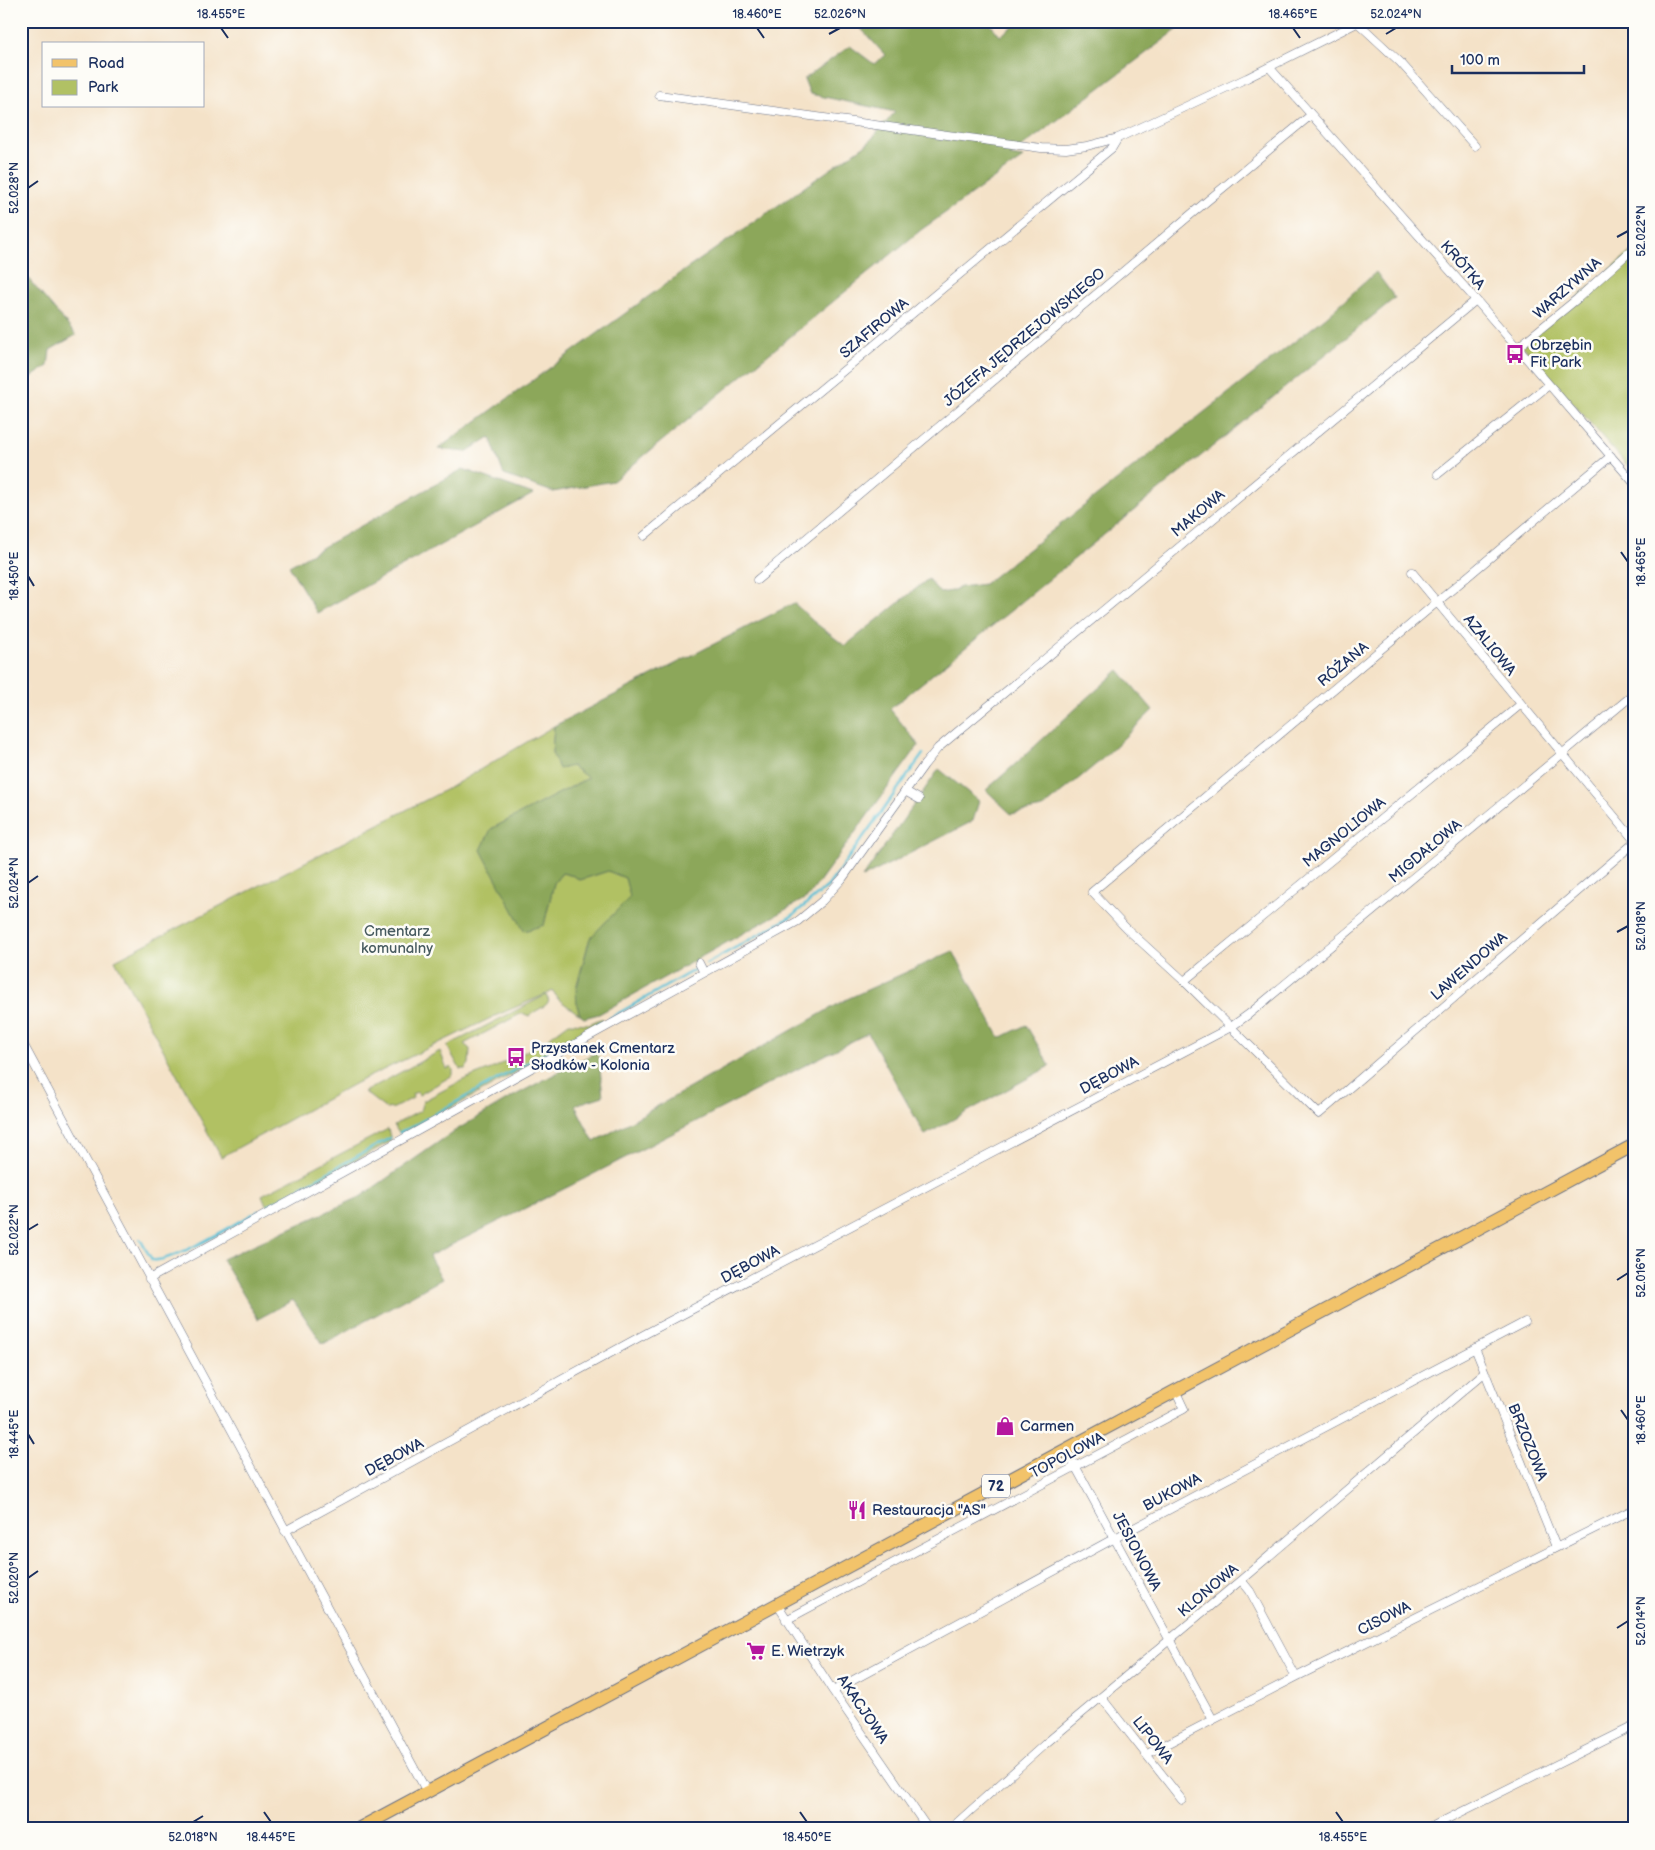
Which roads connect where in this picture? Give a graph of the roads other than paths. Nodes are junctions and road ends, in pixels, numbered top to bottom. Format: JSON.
{"nodes":[{"id":1,"x":1360,"y":22,"type":"edge"},
{"id":2,"x":1269,"y":67,"type":"junction"},
{"id":3,"x":660,"y":96,"type":"dead end"},
{"id":4,"x":1310,"y":115,"type":"junction"},
{"id":5,"x":1118,"y":138,"type":"junction"},
{"id":6,"x":1475,"y":146,"type":"dead end"},
{"id":7,"x":1634,"y":248,"type":"edge"},
{"id":8,"x":1476,"y":300,"type":"junction"},
{"id":9,"x":1517,"y":348,"type":"junction"},
{"id":10,"x":1549,"y":385,"type":"junction"},
{"id":11,"x":1611,"y":456,"type":"junction"},
{"id":12,"x":1438,"y":474,"type":"dead end"},
{"id":13,"x":1634,"y":483,"type":"edge"},
{"id":14,"x":644,"y":536,"type":"dead end"},
{"id":15,"x":1412,"y":572,"type":"dead end"},
{"id":16,"x":757,"y":580,"type":"dead end"},
{"id":17,"x":1438,"y":603,"type":"junction"},
{"id":18,"x":1634,"y":694,"type":"edge"},
{"id":19,"x":1520,"y":705,"type":"junction"},
{"id":20,"x":1563,"y":754,"type":"junction"},
{"id":21,"x":905,"y":791,"type":"junction"},
{"id":22,"x":918,"y":799,"type":"dead end"},
{"id":23,"x":1634,"y":842,"type":"edge"},
{"id":24,"x":699,"y":963,"type":"dead end"},
{"id":25,"x":704,"y":973,"type":"junction"},
{"id":26,"x":1184,"y":981,"type":"junction"},
{"id":27,"x":1231,"y":1027,"type":"junction"},
{"id":28,"x":21,"y":1040,"type":"edge"},
{"id":29,"x":1634,"y":1145,"type":"edge"},
{"id":30,"x":149,"y":1279,"type":"junction"},
{"id":31,"x":1525,"y":1322,"type":"dead end"},
{"id":32,"x":1475,"y":1348,"type":"junction"},
{"id":33,"x":1484,"y":1372,"type":"junction"},
{"id":34,"x":1175,"y":1390,"type":"junction"},
{"id":35,"x":1066,"y":1449,"type":"junction"},
{"id":36,"x":1075,"y":1466,"type":"junction"},
{"id":37,"x":1634,"y":1509,"type":"edge"},
{"id":38,"x":285,"y":1531,"type":"junction"},
{"id":39,"x":1115,"y":1538,"type":"junction"},
{"id":40,"x":1556,"y":1547,"type":"junction"},
{"id":41,"x":1241,"y":1580,"type":"junction"},
{"id":42,"x":777,"y":1604,"type":"junction"},
{"id":43,"x":786,"y":1620,"type":"junction"},
{"id":44,"x":1169,"y":1639,"type":"junction"},
{"id":45,"x":1296,"y":1677,"type":"junction"},
{"id":46,"x":833,"y":1691,"type":"junction"},
{"id":47,"x":1101,"y":1697,"type":"junction"},
{"id":48,"x":1213,"y":1720,"type":"junction"},
{"id":49,"x":1634,"y":1726,"type":"edge"},
{"id":50,"x":1147,"y":1754,"type":"junction"},
{"id":51,"x":427,"y":1792,"type":"junction"},
{"id":52,"x":1182,"y":1800,"type":"dead end"},
{"id":53,"x":358,"y":1829,"type":"edge"},
{"id":54,"x":928,"y":1829,"type":"edge"},
{"id":55,"x":950,"y":1829,"type":"edge"},
{"id":56,"x":1427,"y":1829,"type":"edge"}],
"edges":[{"from":1,"to":2,"type":"street"},
{"from":1,"to":6,"type":"street"},
{"from":2,"to":4,"type":"street","name":"KRÓTKA"},
{"from":2,"to":5,"type":"street"},
{"from":3,"to":5,"type":"street"},
{"from":4,"to":8,"type":"street","name":"KRÓTKA"},
{"from":4,"to":16,"type":"street","name":"JÓZEFA JĘDRZEJOWSKIEGO"},
{"from":5,"to":14,"type":"street","name":"SZAFIROWA"},
{"from":7,"to":9,"type":"street","name":"WARZYWNA"},
{"from":8,"to":9,"type":"street","name":"KRÓTKA"},
{"from":8,"to":21,"type":"street","name":"MAKOWA"},
{"from":9,"to":10,"type":"street","name":"KRÓTKA"},
{"from":10,"to":11,"type":"street","name":"KRÓTKA"},
{"from":10,"to":12,"type":"street"},
{"from":11,"to":13,"type":"street","name":"KRÓTKA"},
{"from":11,"to":17,"type":"street","name":"RÓŻANA"},
{"from":15,"to":17,"type":"street","name":"AZALIOWA"},
{"from":17,"to":19,"type":"street","name":"AZALIOWA"},
{"from":17,"to":26,"type":"street","name":"RÓŻANA"},
{"from":18,"to":20,"type":"street","name":"MIGDAŁOWA"},
{"from":19,"to":20,"type":"street","name":"AZALIOWA"},
{"from":19,"to":26,"type":"street","name":"MAGNOLIOWA"},
{"from":20,"to":23,"type":"street","name":"LAWENDOWA"},
{"from":20,"to":27,"type":"street","name":"MIGDAŁOWA"},
{"from":21,"to":22,"type":"street"},
{"from":21,"to":25,"type":"street","name":"MAKOWA"},
{"from":23,"to":27,"type":"street","name":"LAWENDOWA"},
{"from":24,"to":25,"type":"street"},
{"from":25,"to":30,"type":"street","name":"MAKOWA"},
{"from":26,"to":27,"type":"street"},
{"from":27,"to":38,"type":"street","name":"DĘBOWA"},
{"from":28,"to":30,"type":"street"},
{"from":29,"to":34,"type":"main road","number":"72"},
{"from":30,"to":38,"type":"street"},
{"from":31,"to":32,"type":"street","name":"BUKOWA"},
{"from":32,"to":33,"type":"street","name":"BRZOZOWA"},
{"from":32,"to":39,"type":"street","name":"BUKOWA"},
{"from":33,"to":40,"type":"street","name":"BRZOZOWA"},
{"from":33,"to":41,"type":"street","name":"KLONOWA"},
{"from":34,"to":35,"type":"main road","number":"72"},
{"from":34,"to":36,"type":"street","name":"TOPOLOWA"},
{"from":35,"to":36,"type":"street","name":"JESIONOWA"},
{"from":35,"to":42,"type":"main road","number":"72"},
{"from":36,"to":39,"type":"street","name":"JESIONOWA"},
{"from":36,"to":43,"type":"street","name":"TOPOLOWA"},
{"from":37,"to":40,"type":"street","name":"CISOWA"},
{"from":38,"to":51,"type":"street"},
{"from":39,"to":44,"type":"street","name":"JESIONOWA"},
{"from":39,"to":46,"type":"street","name":"BUKOWA"},
{"from":40,"to":45,"type":"street","name":"CISOWA"},
{"from":41,"to":44,"type":"street","name":"KLONOWA"},
{"from":41,"to":45,"type":"street"},
{"from":42,"to":43,"type":"street","name":"AKACJOWA"},
{"from":42,"to":51,"type":"main road","number":"72"},
{"from":43,"to":46,"type":"street","name":"AKACJOWA"},
{"from":44,"to":47,"type":"street","name":"KLONOWA"},
{"from":44,"to":48,"type":"street","name":"JESIONOWA"},
{"from":45,"to":48,"type":"street","name":"CISOWA"},
{"from":46,"to":54,"type":"street","name":"AKACJOWA"},
{"from":47,"to":50,"type":"street","name":"LIPOWA"},
{"from":47,"to":55,"type":"street","name":"KLONOWA"},
{"from":48,"to":50,"type":"street","name":"CISOWA"},
{"from":49,"to":56,"type":"street"},
{"from":50,"to":52,"type":"street","name":"LIPOWA"},
{"from":51,"to":53,"type":"main road","number":"72"}]}
